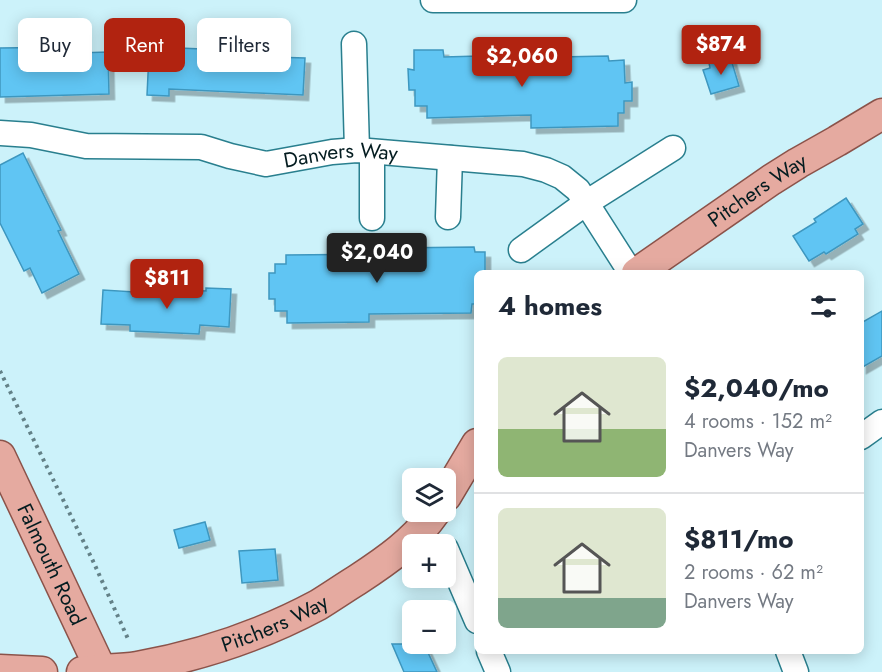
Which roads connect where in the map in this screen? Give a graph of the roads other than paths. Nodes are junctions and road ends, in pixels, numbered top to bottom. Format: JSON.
{"nodes":[{"id":1,"x":433,"y":0,"type":"edge"},
{"id":2,"x":585,"y":0,"type":"edge"},
{"id":3,"x":624,"y":0,"type":"edge"},
{"id":4,"x":354,"y":45,"type":"dead end"},
{"id":5,"x":882,"y":114,"type":"edge"},
{"id":6,"x":0,"y":133,"type":"edge"},
{"id":7,"x":673,"y":148,"type":"dead end"},
{"id":8,"x":364,"y":151,"type":"junction"},
{"id":9,"x":450,"y":158,"type":"junction"},
{"id":10,"x":586,"y":203,"type":"junction"},
{"id":11,"x":448,"y":217,"type":"dead end"},
{"id":12,"x":372,"y":218,"type":"dead end"},
{"id":13,"x":521,"y":250,"type":"dead end"},
{"id":14,"x":629,"y":270,"type":"edge"},
{"id":15,"x":641,"y":270,"type":"edge"},
{"id":16,"x":882,"y":422,"type":"edge"},
{"id":17,"x":864,"y":434,"type":"edge"},
{"id":18,"x":474,"y":450,"type":"edge"},
{"id":19,"x":0,"y":456,"type":"edge"},
{"id":20,"x":456,"y":484,"type":"edge"},
{"id":21,"x":431,"y":522,"type":"edge"},
{"id":22,"x":456,"y":572,"type":"edge"},
{"id":23,"x":474,"y":614,"type":"edge"},
{"id":24,"x":490,"y":654,"type":"edge"},
{"id":25,"x":789,"y":654,"type":"edge"},
{"id":26,"x":0,"y":670,"type":"edge"},
{"id":27,"x":95,"y":671,"type":"edge"},
{"id":28,"x":42,"y":672,"type":"edge"},
{"id":29,"x":498,"y":672,"type":"edge"},
{"id":30,"x":796,"y":672,"type":"edge"}],
"edges":[{"from":1,"to":2,"type":"street"},
{"from":2,"to":3,"type":"street"},
{"from":4,"to":8,"type":"street"},
{"from":5,"to":15,"type":"main road","name":"Pitchers Way"},
{"from":6,"to":8,"type":"street","name":"Danvers Way"},
{"from":7,"to":10,"type":"street"},
{"from":8,"to":9,"type":"street","name":"Danvers Way"},
{"from":8,"to":12,"type":"street"},
{"from":9,"to":10,"type":"street","name":"Danvers Way"},
{"from":9,"to":11,"type":"street"},
{"from":10,"to":13,"type":"street"},
{"from":10,"to":14,"type":"street","name":"Danvers Way"},
{"from":16,"to":17,"type":"street"},
{"from":18,"to":20,"type":"main road","name":"Pitchers Way"},
{"from":19,"to":27,"type":"main road","name":"Falmouth Road"},
{"from":21,"to":27,"type":"main road","name":"Pitchers Way"},
{"from":22,"to":23,"type":"street"},
{"from":24,"to":29,"type":"street"},
{"from":25,"to":30,"type":"street"},
{"from":26,"to":28,"type":"main road"}]}
